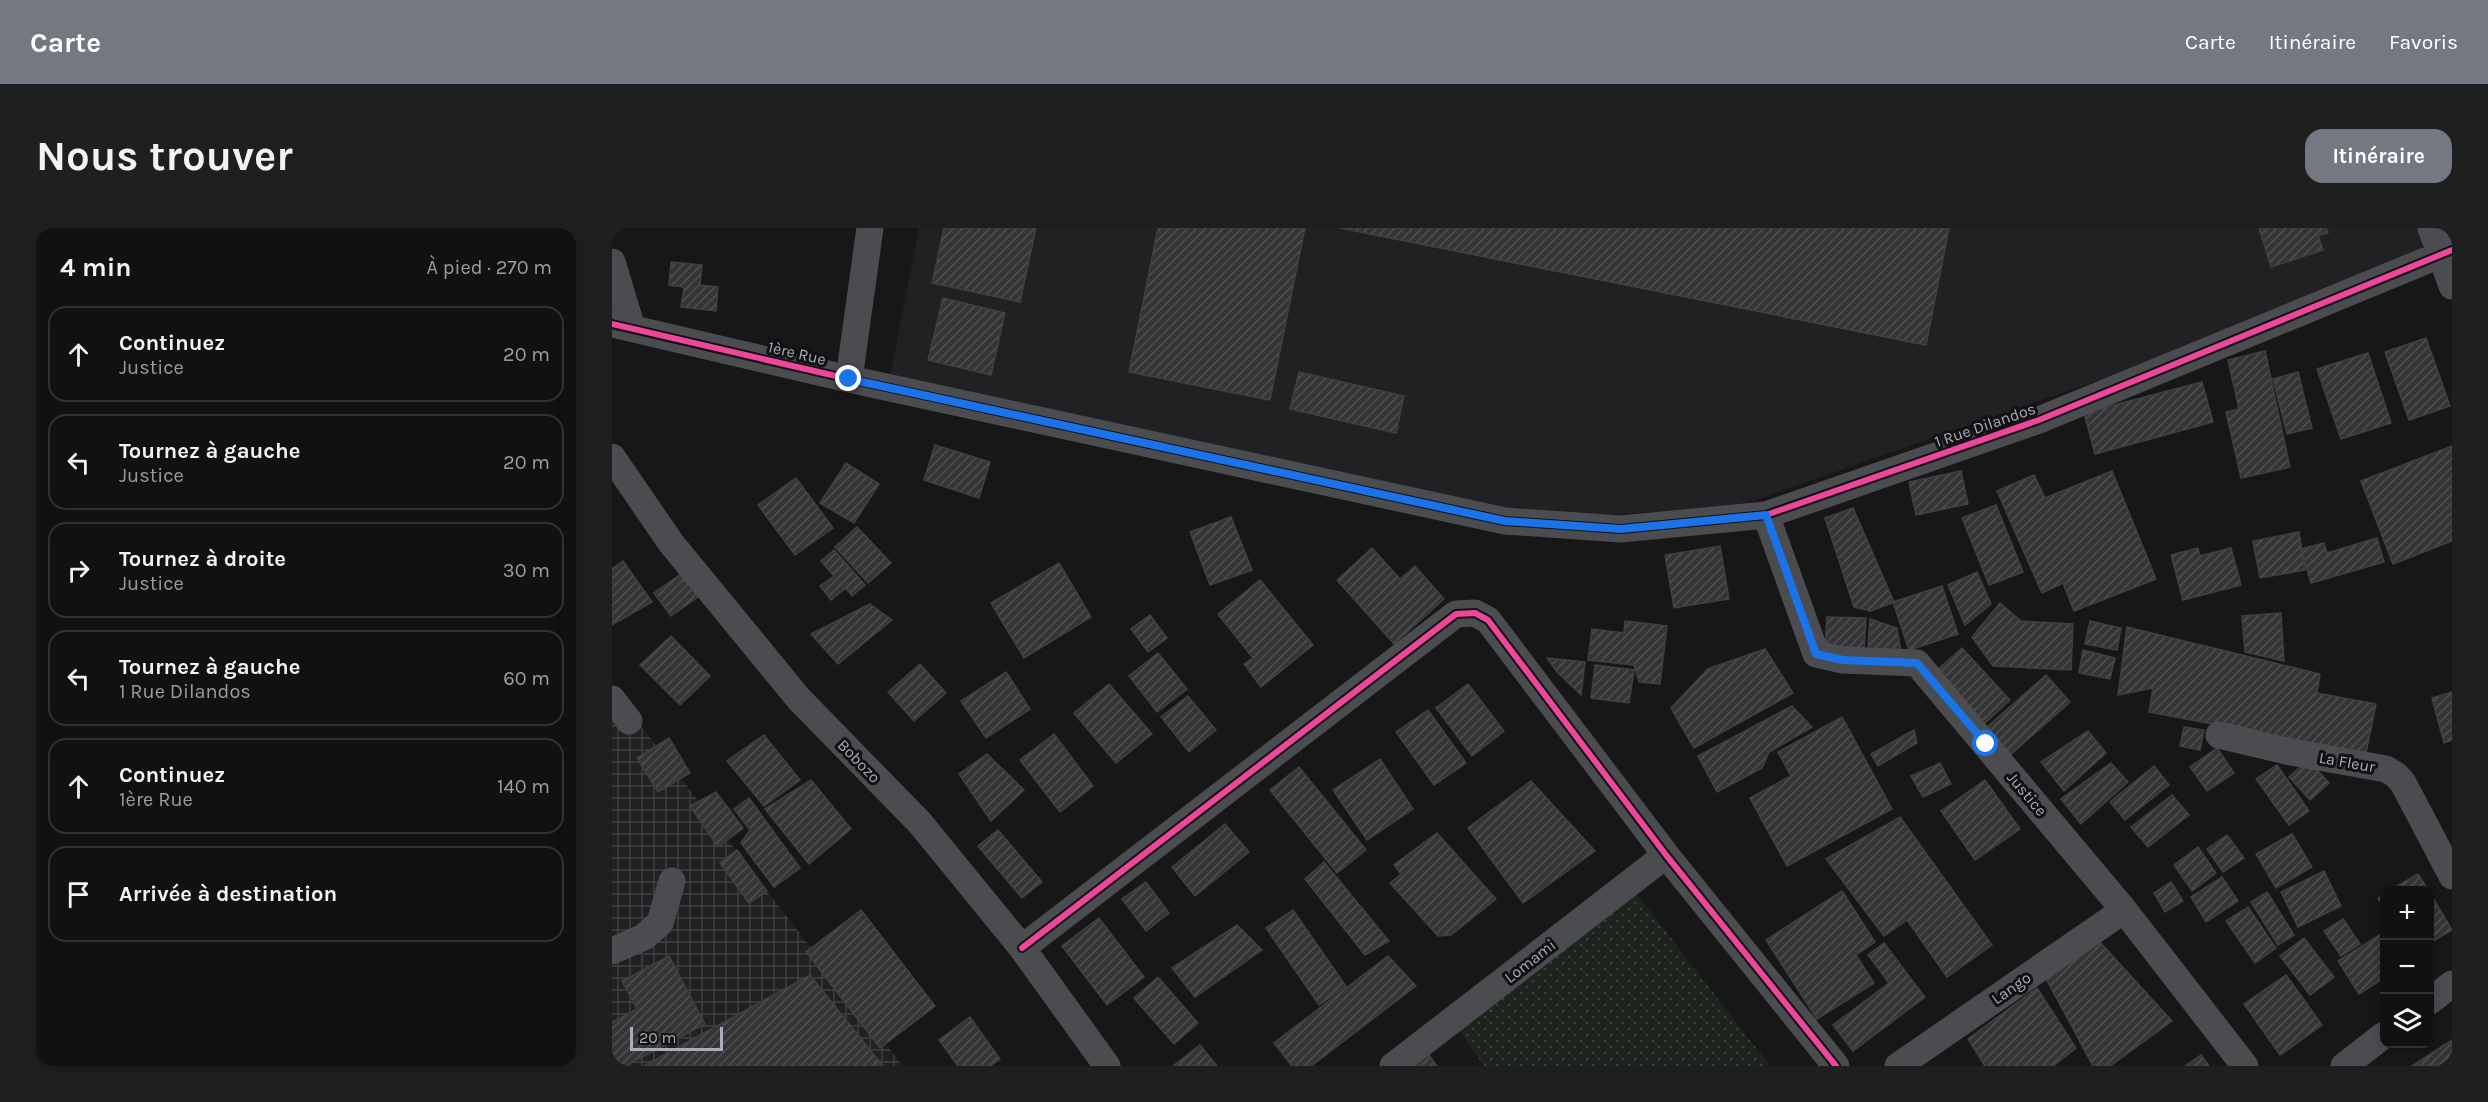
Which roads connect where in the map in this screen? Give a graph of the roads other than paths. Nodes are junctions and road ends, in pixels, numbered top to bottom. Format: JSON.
{"nodes":[{"id":1,"x":870,"y":228,"type":"edge"},
{"id":2,"x":2431,"y":228,"type":"edge"},
{"id":3,"x":2446,"y":253,"type":"edge"},
{"id":4,"x":612,"y":262,"type":"edge"},
{"id":5,"x":2452,"y":286,"type":"edge"},
{"id":6,"x":622,"y":326,"type":"edge"},
{"id":7,"x":849,"y":379,"type":"junction"},
{"id":8,"x":612,"y":457,"type":"edge"},
{"id":9,"x":1766,"y":515,"type":"junction"},
{"id":10,"x":1505,"y":521,"type":"joint"},
{"id":11,"x":612,"y":699,"type":"edge"},
{"id":12,"x":629,"y":721,"type":"dead end"},
{"id":13,"x":2219,"y":735,"type":"dead end"},
{"id":14,"x":1666,"y":855,"type":"junction"},
{"id":15,"x":2452,"y":876,"type":"edge"},
{"id":16,"x":672,"y":881,"type":"dead end"},
{"id":17,"x":2124,"y":910,"type":"junction"},
{"id":18,"x":1022,"y":948,"type":"junction"},
{"id":19,"x":612,"y":951,"type":"edge"},
{"id":20,"x":2452,"y":984,"type":"edge"},
{"id":21,"x":2434,"y":998,"type":"edge"},
{"id":22,"x":2380,"y":1039,"type":"edge"},
{"id":23,"x":1107,"y":1066,"type":"edge"},
{"id":24,"x":1393,"y":1066,"type":"edge"},
{"id":25,"x":1836,"y":1066,"type":"edge"},
{"id":26,"x":1898,"y":1066,"type":"edge"},
{"id":27,"x":2245,"y":1066,"type":"edge"},
{"id":28,"x":2344,"y":1066,"type":"edge"}],
"edges":[{"from":1,"to":7,"type":"street"},
{"from":2,"to":3,"type":"street"},
{"from":3,"to":5,"type":"street"},
{"from":3,"to":9,"type":"street","name":"1 Rue Dilandos"},
{"from":4,"to":6,"type":"street"},
{"from":6,"to":7,"type":"street","name":"1ère Rue"},
{"from":7,"to":10,"type":"street","name":"1ère Rue"},
{"from":8,"to":18,"type":"street","name":"Bobozo"},
{"from":9,"to":10,"type":"street","name":"1 Rue Dilandos"},
{"from":9,"to":17,"type":"street","name":"Justice"},
{"from":11,"to":12,"type":"street"},
{"from":13,"to":15,"type":"street","name":"La Fleur"},
{"from":14,"to":18,"type":"street"},
{"from":14,"to":24,"type":"street","name":"Lomami"},
{"from":14,"to":25,"type":"street"},
{"from":16,"to":19,"type":"street"},
{"from":17,"to":26,"type":"street","name":"Lango"},
{"from":17,"to":27,"type":"street","name":"Justice"},
{"from":18,"to":23,"type":"street","name":"Bobozo"},
{"from":20,"to":21,"type":"street"},
{"from":22,"to":28,"type":"street"}]}
